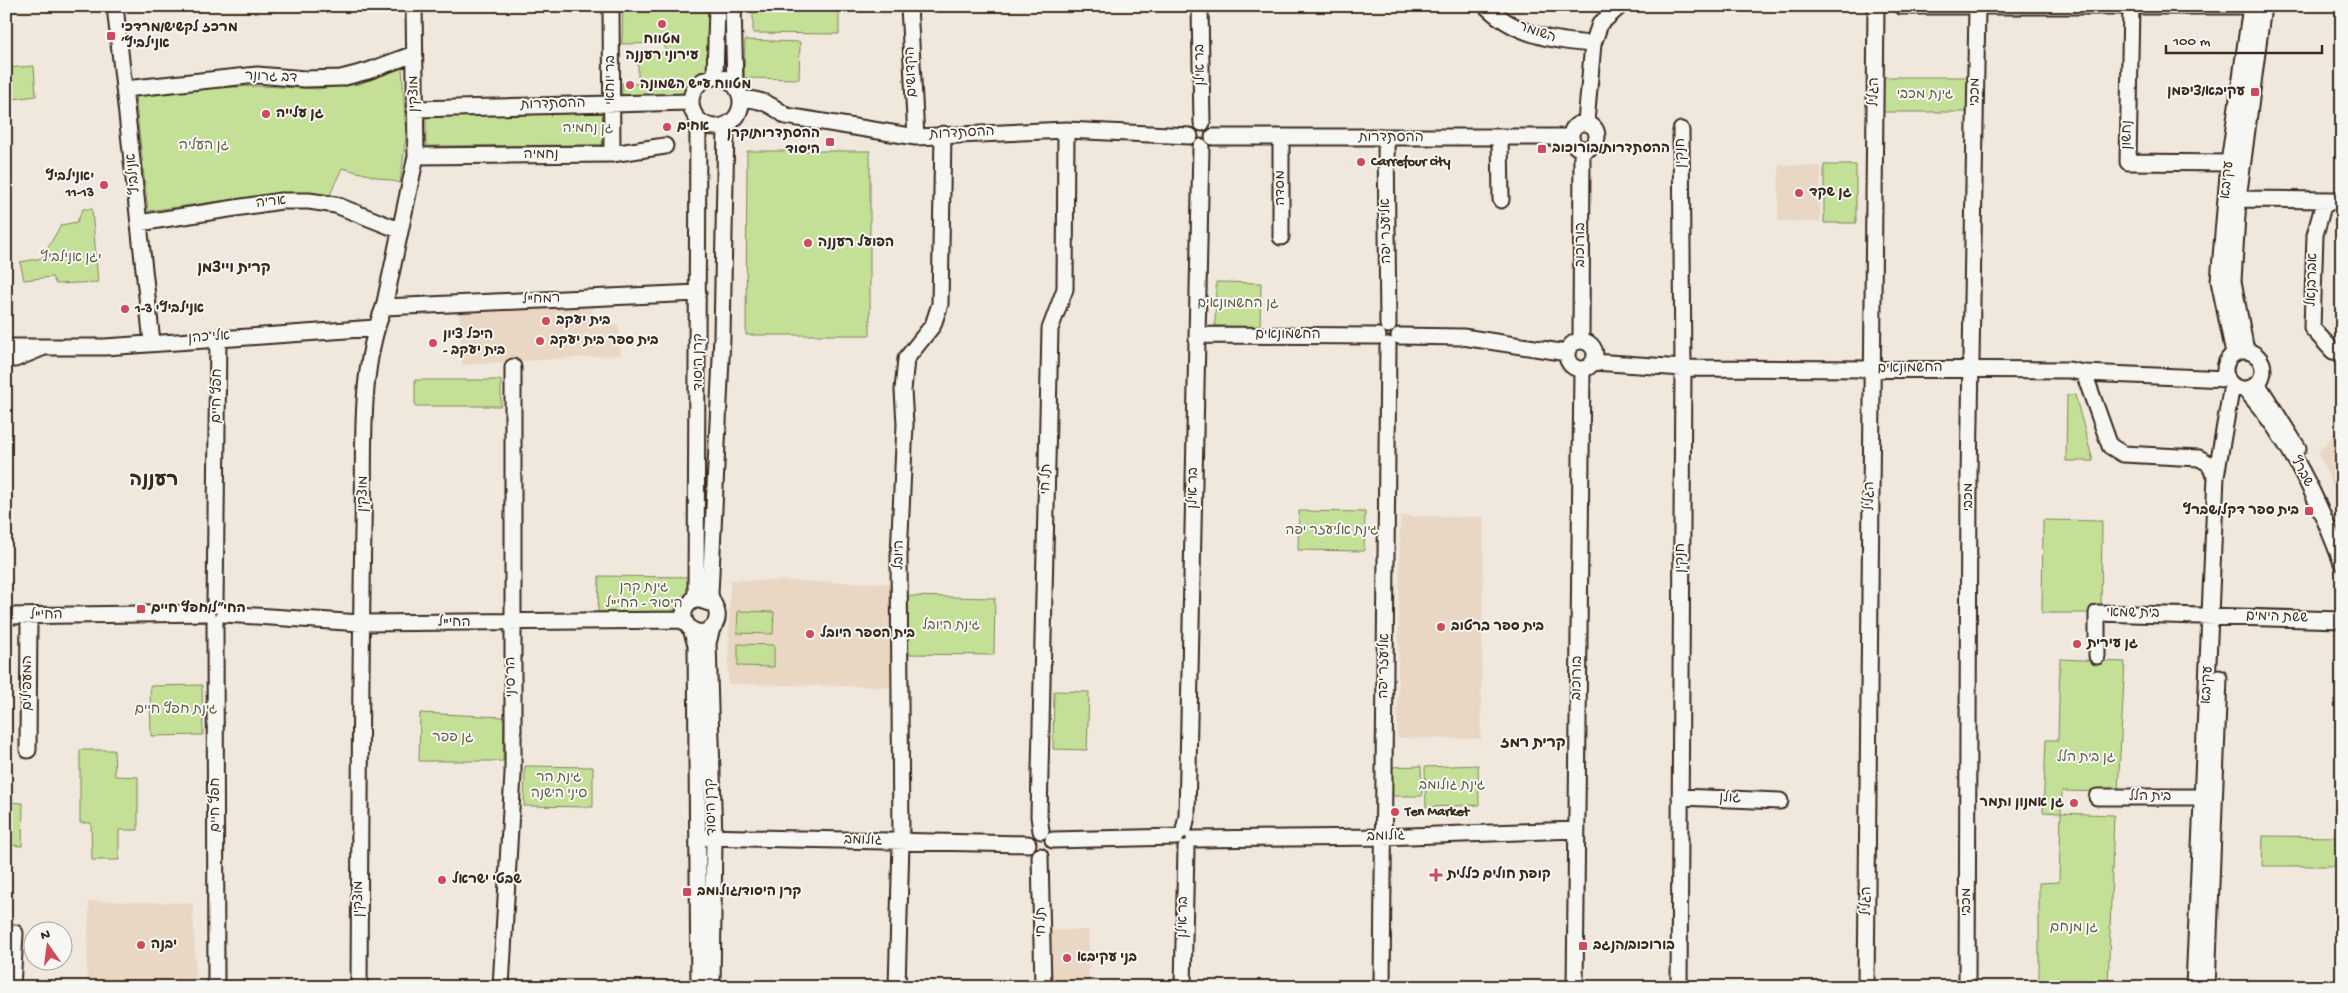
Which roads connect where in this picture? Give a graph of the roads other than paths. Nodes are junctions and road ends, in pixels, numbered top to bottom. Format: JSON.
{"nodes":[{"id":1,"x":115,"y":6,"type":"edge"},
{"id":2,"x":414,"y":6,"type":"edge"},
{"id":3,"x":611,"y":6,"type":"edge"},
{"id":4,"x":718,"y":6,"type":"edge"},
{"id":5,"x":733,"y":6,"type":"edge"},
{"id":6,"x":909,"y":6,"type":"edge"},
{"id":7,"x":1200,"y":6,"type":"edge"},
{"id":8,"x":1486,"y":6,"type":"edge"},
{"id":9,"x":1620,"y":6,"type":"edge"},
{"id":10,"x":1876,"y":6,"type":"edge"},
{"id":11,"x":1901,"y":6,"type":"edge"},
{"id":12,"x":1977,"y":6,"type":"edge"},
{"id":13,"x":2004,"y":6,"type":"edge"},
{"id":14,"x":2131,"y":7,"type":"edge"},
{"id":15,"x":2256,"y":8,"type":"edge"},
{"id":16,"x":1593,"y":44,"type":"junction"},
{"id":17,"x":414,"y":54,"type":"junction"},
{"id":18,"x":714,"y":77,"type":"junction"},
{"id":19,"x":125,"y":89,"type":"junction"},
{"id":20,"x":738,"y":92,"type":"junction"},
{"id":21,"x":690,"y":102,"type":"junction"},
{"id":22,"x":612,"y":104,"type":"junction"},
{"id":23,"x":415,"y":109,"type":"junction"},
{"id":24,"x":698,"y":121,"type":"junction"},
{"id":25,"x":1586,"y":122,"type":"junction"},
{"id":26,"x":1202,"y":124,"type":"junction"},
{"id":27,"x":726,"y":126,"type":"junction"},
{"id":28,"x":1066,"y":130,"type":"junction"},
{"id":29,"x":1681,"y":130,"type":"dead end"},
{"id":30,"x":943,"y":134,"type":"junction"},
{"id":31,"x":916,"y":137,"type":"junction"},
{"id":32,"x":1500,"y":137,"type":"junction"},
{"id":33,"x":1570,"y":137,"type":"junction"},
{"id":34,"x":1213,"y":138,"type":"junction"},
{"id":35,"x":1281,"y":138,"type":"junction"},
{"id":36,"x":1386,"y":138,"type":"junction"},
{"id":37,"x":1195,"y":141,"type":"junction"},
{"id":38,"x":665,"y":146,"type":"dead end"},
{"id":39,"x":1582,"y":149,"type":"junction"},
{"id":40,"x":612,"y":154,"type":"junction"},
{"id":41,"x":416,"y":156,"type":"junction"},
{"id":42,"x":2229,"y":163,"type":"junction"},
{"id":43,"x":2238,"y":199,"type":"junction"},
{"id":44,"x":1501,"y":200,"type":"dead end"},
{"id":45,"x":2338,"y":200,"type":"edge"},
{"id":46,"x":139,"y":222,"type":"junction"},
{"id":47,"x":399,"y":230,"type":"junction"},
{"id":48,"x":1281,"y":237,"type":"dead end"},
{"id":49,"x":698,"y":293,"type":"junction"},
{"id":50,"x":384,"y":306,"type":"junction"},
{"id":51,"x":375,"y":328,"type":"junction"},
{"id":52,"x":1197,"y":335,"type":"junction"},
{"id":53,"x":1389,"y":336,"type":"junction"},
{"id":54,"x":218,"y":338,"type":"junction"},
{"id":55,"x":1581,"y":341,"type":"junction"},
{"id":56,"x":152,"y":342,"type":"junction"},
{"id":57,"x":6,"y":346,"type":"edge"},
{"id":58,"x":43,"y":348,"type":"junction"},
{"id":59,"x":2240,"y":352,"type":"junction"},
{"id":60,"x":2342,"y":352,"type":"edge"},
{"id":61,"x":1567,"y":353,"type":"junction"},
{"id":62,"x":6,"y":360,"type":"edge"},
{"id":63,"x":1588,"y":366,"type":"junction"},
{"id":64,"x":513,"y":367,"type":"dead end"},
{"id":65,"x":1683,"y":368,"type":"junction"},
{"id":66,"x":1972,"y":369,"type":"junction"},
{"id":67,"x":1871,"y":370,"type":"junction"},
{"id":68,"x":2084,"y":373,"type":"junction"},
{"id":69,"x":2240,"y":384,"type":"junction"},
{"id":70,"x":2216,"y":476,"type":"junction"},
{"id":71,"x":2342,"y":534,"type":"edge"},
{"id":72,"x":2342,"y":563,"type":"edge"},
{"id":73,"x":692,"y":601,"type":"junction"},
{"id":74,"x":712,"y":604,"type":"junction"},
{"id":75,"x":215,"y":614,"type":"junction"},
{"id":76,"x":6,"y":616,"type":"edge"},
{"id":77,"x":28,"y":616,"type":"junction"},
{"id":78,"x":2216,"y":616,"type":"junction"},
{"id":79,"x":2342,"y":620,"type":"edge"},
{"id":80,"x":361,"y":623,"type":"junction"},
{"id":81,"x":512,"y":623,"type":"junction"},
{"id":82,"x":687,"y":625,"type":"junction"},
{"id":83,"x":712,"y":628,"type":"junction"},
{"id":84,"x":2097,"y":656,"type":"dead end"},
{"id":85,"x":28,"y":750,"type":"dead end"},
{"id":86,"x":1680,"y":797,"type":"junction"},
{"id":87,"x":2097,"y":797,"type":"dead end"},
{"id":88,"x":2203,"y":797,"type":"junction"},
{"id":89,"x":1780,"y":801,"type":"dead end"},
{"id":90,"x":1577,"y":830,"type":"junction"},
{"id":91,"x":1047,"y":836,"type":"junction"},
{"id":92,"x":698,"y":837,"type":"junction"},
{"id":93,"x":1382,"y":837,"type":"junction"},
{"id":94,"x":714,"y":838,"type":"junction"},
{"id":95,"x":1185,"y":838,"type":"junction"},
{"id":96,"x":901,"y":842,"type":"junction"},
{"id":97,"x":1028,"y":844,"type":"junction"},
{"id":98,"x":1040,"y":856,"type":"junction"},
{"id":99,"x":6,"y":933,"type":"edge"},
{"id":100,"x":12,"y":987,"type":"edge"},
{"id":101,"x":216,"y":987,"type":"edge"},
{"id":102,"x":359,"y":987,"type":"edge"},
{"id":103,"x":501,"y":987,"type":"edge"},
{"id":104,"x":699,"y":987,"type":"edge"},
{"id":105,"x":712,"y":987,"type":"edge"},
{"id":106,"x":897,"y":987,"type":"edge"},
{"id":107,"x":1043,"y":987,"type":"edge"},
{"id":108,"x":1182,"y":987,"type":"edge"},
{"id":109,"x":1382,"y":987,"type":"edge"},
{"id":110,"x":1575,"y":987,"type":"edge"},
{"id":111,"x":1679,"y":987,"type":"edge"},
{"id":112,"x":1866,"y":987,"type":"edge"},
{"id":113,"x":1967,"y":987,"type":"edge"},
{"id":114,"x":2194,"y":987,"type":"edge"},
{"id":115,"x":2207,"y":987,"type":"edge"}],
"edges":[{"from":1,"to":19,"type":"street","name":"אנילביץ"},
{"from":2,"to":17,"type":"street","name":"מוצקין"},
{"from":3,"to":22,"type":"street","name":"בר יוחאי"},
{"from":4,"to":18,"type":"street"},
{"from":5,"to":20,"type":"street"},
{"from":6,"to":31,"type":"street","name":"הקדושים"},
{"from":7,"to":26,"type":"street","name":"בר אילן"},
{"from":8,"to":16,"type":"street","name":"השומר"},
{"from":9,"to":16,"type":"street"},
{"from":10,"to":67,"type":"street","name":"הגליל"},
{"from":11,"to":12,"type":"street"},
{"from":12,"to":13,"type":"street"},
{"from":12,"to":66,"type":"street","name":"מכבי"},
{"from":13,"to":14,"type":"street"},
{"from":14,"to":15,"type":"street"},
{"from":14,"to":42,"type":"street","name":"נחשון"},
{"from":15,"to":42,"type":"street","name":"עקיבא"},
{"from":15,"to":43,"type":"street","name":"עקיבא"},
{"from":16,"to":25,"type":"street"},
{"from":17,"to":19,"type":"street","name":"דב גרונר"},
{"from":17,"to":23,"type":"street","name":"מוצקין"},
{"from":18,"to":20,"type":"street"},
{"from":18,"to":21,"type":"street"},
{"from":19,"to":46,"type":"street","name":"אנילביץ"},
{"from":20,"to":27,"type":"street"},
{"from":20,"to":31,"type":"street","name":"ההסתדרות"},
{"from":21,"to":22,"type":"street","name":"ההסתדרות"},
{"from":21,"to":24,"type":"street"},
{"from":22,"to":23,"type":"street","name":"ההסתדרות"},
{"from":22,"to":40,"type":"street","name":"בר יוחאי"},
{"from":23,"to":41,"type":"street","name":"מוצקין"},
{"from":24,"to":27,"type":"street"},
{"from":24,"to":49,"type":"street","name":"קרן היסוד"},
{"from":25,"to":33,"type":"street"},
{"from":25,"to":39,"type":"street"},
{"from":26,"to":34,"type":"street"},
{"from":26,"to":37,"type":"street"},
{"from":27,"to":74,"type":"street","name":"קרן היסוד"},
{"from":28,"to":30,"type":"street","name":"ההסתדרות"},
{"from":28,"to":37,"type":"street","name":"ההסתדרות"},
{"from":28,"to":91,"type":"street","name":"תל חי"},
{"from":29,"to":65,"type":"street","name":"חנקין"},
{"from":30,"to":31,"type":"street","name":"ההסתדרות"},
{"from":30,"to":96,"type":"street","name":"היובל"},
{"from":32,"to":33,"type":"street","name":"ההסתדרות"},
{"from":32,"to":36,"type":"street","name":"ההסתדרות"},
{"from":32,"to":44,"type":"street"},
{"from":33,"to":39,"type":"street"},
{"from":34,"to":35,"type":"street","name":"ההסתדרות"},
{"from":34,"to":37,"type":"street"},
{"from":35,"to":36,"type":"street","name":"ההסתדרות"},
{"from":35,"to":48,"type":"street","name":"מסדה"},
{"from":36,"to":53,"type":"street","name":"אליעזר יפה"},
{"from":37,"to":52,"type":"street","name":"בר אילן"},
{"from":38,"to":40,"type":"street","name":"נחמיה"},
{"from":39,"to":55,"type":"street","name":"בורוכוב"},
{"from":40,"to":41,"type":"street","name":"נחמיה"},
{"from":41,"to":47,"type":"street","name":"מוצקין"},
{"from":42,"to":59,"type":"street","name":"עקיבא"},
{"from":43,"to":45,"type":"street","name":"אברבנאל"},
{"from":43,"to":59,"type":"street","name":"עקיבא"},
{"from":45,"to":60,"type":"street","name":"אברבנאל"},
{"from":46,"to":47,"type":"street","name":"אריה"},
{"from":46,"to":56,"type":"street","name":"אנילביץ"},
{"from":47,"to":50,"type":"street","name":"מוצקין"},
{"from":49,"to":50,"type":"street","name":"רמח\"ל"},
{"from":49,"to":73,"type":"street","name":"קרן היסוד"},
{"from":50,"to":51,"type":"street","name":"מוצקין"},
{"from":51,"to":54,"type":"street","name":"אלי כהן"},
{"from":51,"to":80,"type":"street","name":"מוצקין"},
{"from":52,"to":53,"type":"street","name":"החשמונאים"},
{"from":52,"to":95,"type":"street","name":"בר אילן"},
{"from":53,"to":61,"type":"street","name":"החשמונאים"},
{"from":53,"to":93,"type":"street","name":"אליעזר יפה"},
{"from":54,"to":56,"type":"street","name":"אלי כהן"},
{"from":54,"to":75,"type":"street","name":"חפץ חיים"},
{"from":55,"to":61,"type":"street"},
{"from":55,"to":63,"type":"street"},
{"from":56,"to":58,"type":"street","name":"אלי כהן"},
{"from":57,"to":58,"type":"street","name":"אלי כהן"},
{"from":58,"to":62,"type":"street","name":"אלי כהן"},
{"from":59,"to":69,"type":"street"},
{"from":59,"to":69,"type":"street"},
{"from":61,"to":63,"type":"street"},
{"from":63,"to":65,"type":"street","name":"החשמונאים"},
{"from":63,"to":90,"type":"street","name":"בורוכוב"},
{"from":64,"to":81,"type":"street","name":"הר סיני"},
{"from":65,"to":67,"type":"street","name":"החשמונאים"},
{"from":65,"to":86,"type":"street","name":"חנקין"},
{"from":66,"to":67,"type":"street","name":"החשמונאים"},
{"from":66,"to":68,"type":"street","name":"החשמונאים"},
{"from":66,"to":113,"type":"street","name":"מכבי"},
{"from":67,"to":112,"type":"street","name":"הגליל"},
{"from":68,"to":69,"type":"street","name":"החשמונאים"},
{"from":68,"to":70,"type":"street"},
{"from":69,"to":70,"type":"street","name":"עקיבא"},
{"from":69,"to":71,"type":"street","name":"שברץ"},
{"from":69,"to":72,"type":"street","name":"שברץ"},
{"from":70,"to":78,"type":"street","name":"עקיבא"},
{"from":73,"to":74,"type":"street"},
{"from":73,"to":82,"type":"street"},
{"from":74,"to":83,"type":"street"},
{"from":75,"to":77,"type":"street","name":"החי\"ל"},
{"from":75,"to":80,"type":"street","name":"החי\"ל"},
{"from":75,"to":101,"type":"street","name":"חפץ חיים"},
{"from":76,"to":77,"type":"street","name":"החי\"ל"},
{"from":77,"to":85,"type":"street","name":"המעפילים"},
{"from":78,"to":79,"type":"street","name":"ששת הימים"},
{"from":78,"to":84,"type":"street","name":"בית שמאי"},
{"from":78,"to":88,"type":"street","name":"עקיבא"},
{"from":78,"to":115,"type":"street","name":"עקיבא"},
{"from":80,"to":81,"type":"street","name":"החי\"ל"},
{"from":80,"to":102,"type":"street","name":"מוצקין"},
{"from":81,"to":82,"type":"street","name":"החי\"ל"},
{"from":81,"to":103,"type":"street","name":"הר סיני"},
{"from":82,"to":83,"type":"street"},
{"from":82,"to":92,"type":"street","name":"קרן היסוד"},
{"from":83,"to":94,"type":"street","name":"קרן היסוד"},
{"from":86,"to":89,"type":"street","name":"גולן"},
{"from":86,"to":111,"type":"street","name":"חנקין"},
{"from":87,"to":88,"type":"street","name":"בית הלל"},
{"from":88,"to":114,"type":"street","name":"עקיבא"},
{"from":90,"to":93,"type":"street","name":"גולומב"},
{"from":90,"to":110,"type":"street","name":"בורוכוב"},
{"from":91,"to":95,"type":"street","name":"גולומב"},
{"from":91,"to":97,"type":"street"},
{"from":91,"to":98,"type":"street"},
{"from":92,"to":94,"type":"street","name":"גולומב"},
{"from":92,"to":104,"type":"street","name":"קרן היסוד"},
{"from":93,"to":95,"type":"street","name":"גולומב"},
{"from":93,"to":109,"type":"street","name":"אליעזר יפה"},
{"from":94,"to":96,"type":"street","name":"גולומב"},
{"from":94,"to":105,"type":"street","name":"קרן היסוד"},
{"from":95,"to":108,"type":"street","name":"בר אילן"},
{"from":96,"to":97,"type":"street","name":"גולומב"},
{"from":96,"to":106,"type":"street","name":"היובל"},
{"from":97,"to":98,"type":"street"},
{"from":98,"to":107,"type":"street","name":"תל חי"},
{"from":99,"to":100,"type":"street"}]}
